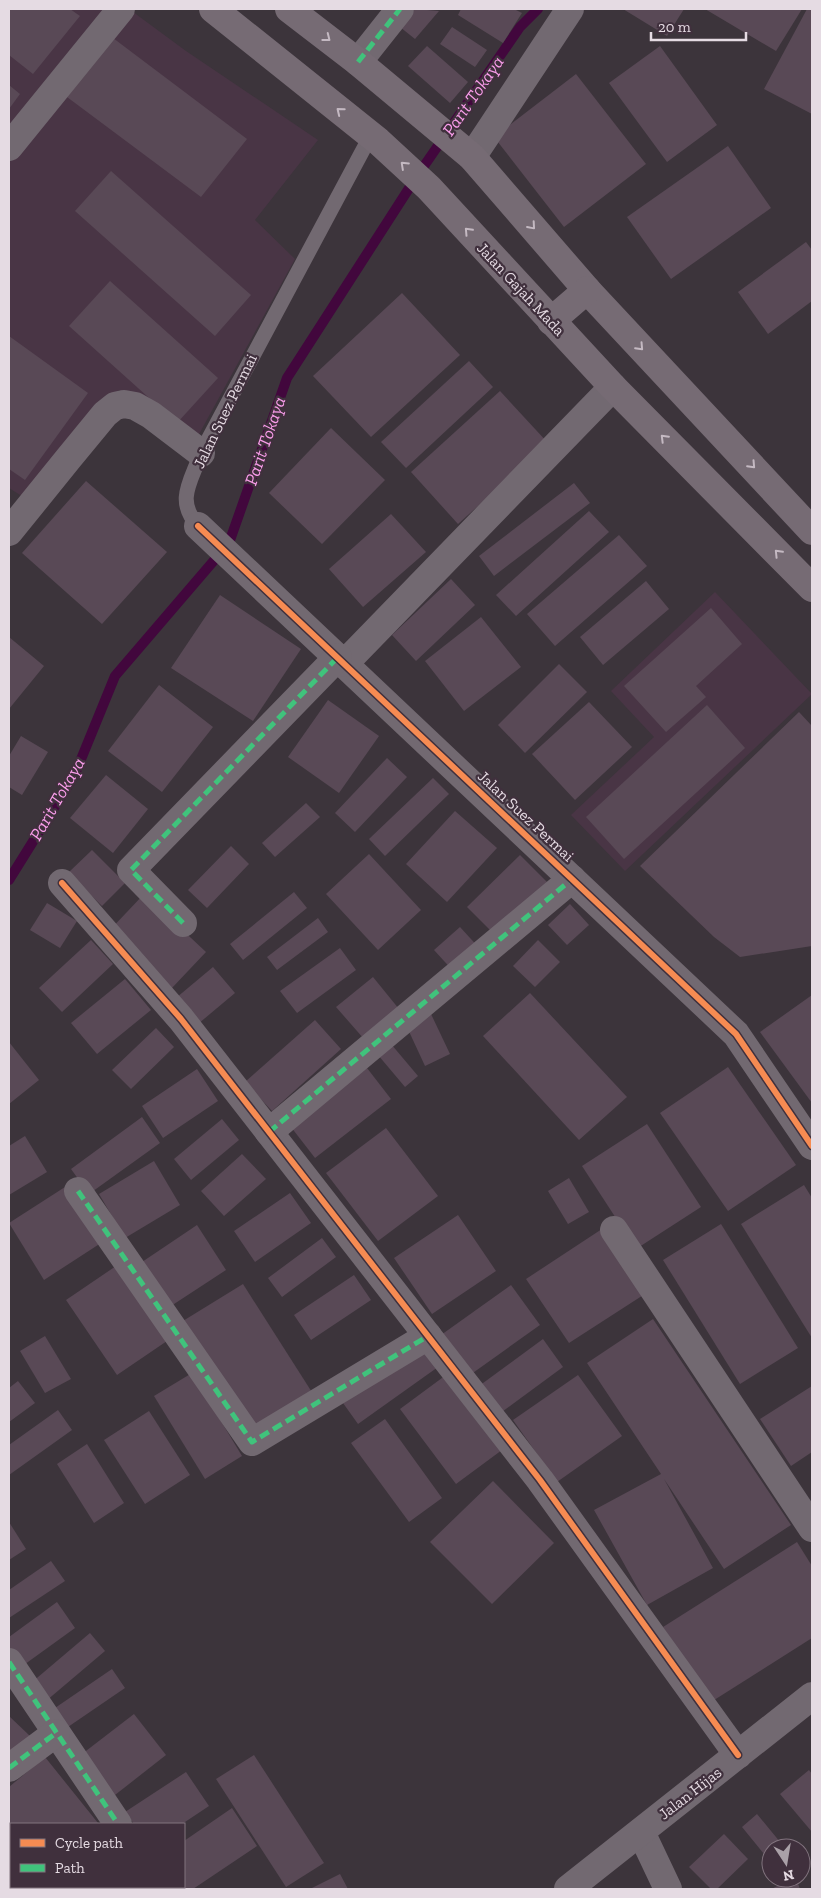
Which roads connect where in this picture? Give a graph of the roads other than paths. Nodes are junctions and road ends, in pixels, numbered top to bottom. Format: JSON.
{"nodes":[{"id":1,"x":121,"y":9,"type":"edge"},
{"id":2,"x":213,"y":9,"type":"edge"},
{"id":3,"x":289,"y":9,"type":"edge"},
{"id":4,"x":400,"y":9,"type":"edge"},
{"id":5,"x":570,"y":9,"type":"edge"},
{"id":6,"x":358,"y":62,"type":"junction"},
{"id":7,"x":375,"y":138,"type":"junction"},
{"id":8,"x":9,"y":147,"type":"edge"},
{"id":9,"x":468,"y":154,"type":"junction"},
{"id":10,"x":587,"y":290,"type":"junction"},
{"id":11,"x":551,"y":321,"type":"junction"},
{"id":12,"x":613,"y":388,"type":"junction"},
{"id":13,"x":202,"y":453,"type":"junction"},
{"id":14,"x":14,"y":516,"type":"edge"},
{"id":15,"x":198,"y":526,"type":"joint"},
{"id":16,"x":812,"y":531,"type":"edge"},
{"id":17,"x":812,"y":588,"type":"edge"},
{"id":18,"x":342,"y":660,"type":"junction"},
{"id":19,"x":572,"y":878,"type":"junction"},
{"id":20,"x":62,"y":883,"type":"dead end"},
{"id":21,"x":183,"y":923,"type":"dead end"},
{"id":22,"x":269,"y":1132,"type":"junction"},
{"id":23,"x":812,"y":1146,"type":"edge"},
{"id":24,"x":78,"y":1191,"type":"dead end"},
{"id":25,"x":614,"y":1230,"type":"dead end"},
{"id":26,"x":428,"y":1336,"type":"junction"},
{"id":27,"x":812,"y":1528,"type":"edge"},
{"id":28,"x":9,"y":1662,"type":"edge"},
{"id":29,"x":812,"y":1696,"type":"edge"},
{"id":30,"x":56,"y":1733,"type":"junction"},
{"id":31,"x":738,"y":1755,"type":"junction"},
{"id":32,"x":9,"y":1768,"type":"edge"},
{"id":33,"x":117,"y":1823,"type":"edge"},
{"id":34,"x":641,"y":1832,"type":"junction"},
{"id":35,"x":568,"y":1889,"type":"edge"},
{"id":36,"x":668,"y":1889,"type":"edge"}],
"edges":[{"from":1,"to":8,"type":"street"},
{"from":7,"to":2,"type":"street","name":"Jalan Gajah Mada","one_way":true},
{"from":3,"to":6,"type":"street","one_way":true},
{"from":4,"to":6,"type":"street"},
{"from":5,"to":9,"type":"street"},
{"from":6,"to":9,"type":"street"},
{"from":11,"to":7,"type":"street","name":"Jalan Gajah Mada","one_way":true},
{"from":7,"to":13,"type":"lane","name":"Jalan Suez Permai"},
{"from":9,"to":10,"type":"street","one_way":true},
{"from":10,"to":11,"type":"street"},
{"from":10,"to":16,"type":"street","one_way":true},
{"from":11,"to":12,"type":"street","name":"Jalan Gajah Mada"},
{"from":17,"to":12,"type":"street","name":"Jalan Gajah Mada","one_way":true},
{"from":12,"to":18,"type":"street"},
{"from":13,"to":14,"type":"street"},
{"from":13,"to":15,"type":"lane","name":"Jalan Suez Permai"},
{"from":15,"to":18,"type":"street","name":"Jalan Suez Permai"},
{"from":18,"to":19,"type":"street","name":"Jalan Suez Permai"},
{"from":18,"to":21,"type":"street"},
{"from":19,"to":22,"type":"street"},
{"from":19,"to":23,"type":"street","name":"Jalan Suez Permai"},
{"from":20,"to":22,"type":"street"},
{"from":22,"to":26,"type":"street"},
{"from":24,"to":26,"type":"street"},
{"from":25,"to":27,"type":"street"},
{"from":26,"to":31,"type":"street"},
{"from":28,"to":30,"type":"street"},
{"from":29,"to":31,"type":"street","name":"Jalan Hijas"},
{"from":30,"to":32,"type":"street"},
{"from":30,"to":33,"type":"street"},
{"from":31,"to":34,"type":"street","name":"Jalan Hijas"},
{"from":34,"to":35,"type":"street","name":"Jalan Hijas"},
{"from":34,"to":36,"type":"street"}]}
